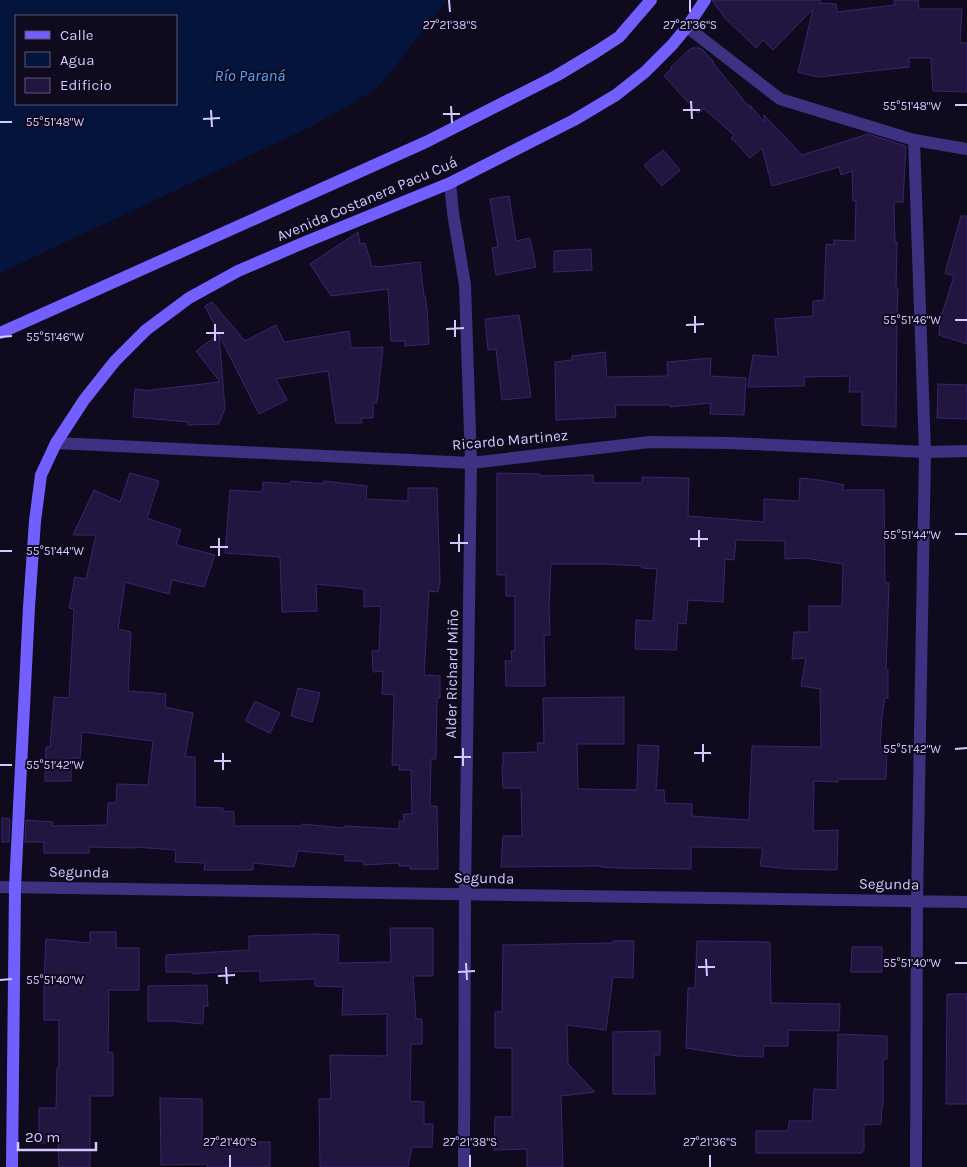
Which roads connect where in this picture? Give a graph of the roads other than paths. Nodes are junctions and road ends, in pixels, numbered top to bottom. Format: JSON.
{"nodes":[{"id":1,"x":651,"y":0,"type":"edge"},
{"id":2,"x":705,"y":0,"type":"edge"},
{"id":3,"x":687,"y":27,"type":"junction"},
{"id":4,"x":914,"y":140,"type":"junction"},
{"id":5,"x":967,"y":149,"type":"edge"},
{"id":6,"x":450,"y":183,"type":"junction"},
{"id":7,"x":0,"y":333,"type":"edge"},
{"id":8,"x":56,"y":443,"type":"junction"},
{"id":9,"x":967,"y":450,"type":"edge"},
{"id":10,"x":925,"y":452,"type":"junction"},
{"id":11,"x":471,"y":463,"type":"junction"},
{"id":12,"x":0,"y":886,"type":"edge"},
{"id":13,"x":15,"y":887,"type":"junction"},
{"id":14,"x":465,"y":894,"type":"junction"},
{"id":15,"x":918,"y":901,"type":"junction"},
{"id":16,"x":967,"y":902,"type":"edge"},
{"id":17,"x":12,"y":1167,"type":"edge"},
{"id":18,"x":464,"y":1167,"type":"edge"},
{"id":19,"x":916,"y":1167,"type":"edge"}],
"edges":[{"from":1,"to":7,"type":"main road","name":"Avenida Costanera Pacu Cuá"},
{"from":2,"to":3,"type":"main road","name":"Avenida Costanera Pacu Cuá"},
{"from":3,"to":4,"type":"street"},
{"from":3,"to":6,"type":"main road","name":"Avenida Costanera Pacu Cuá"},
{"from":4,"to":5,"type":"street"},
{"from":4,"to":10,"type":"street"},
{"from":6,"to":8,"type":"main road","name":"Avenida Costanera Pacu Cuá"},
{"from":6,"to":11,"type":"street","name":"Alder Richard Miño"},
{"from":8,"to":11,"type":"street","name":"Ricardo Martinez"},
{"from":8,"to":13,"type":"main road","name":"Avenida Costanera Pacu Cuá"},
{"from":9,"to":10,"type":"street","name":"Ricardo Martinez"},
{"from":10,"to":11,"type":"street","name":"Ricardo Martinez"},
{"from":10,"to":15,"type":"street"},
{"from":11,"to":14,"type":"street","name":"Alder Richard Miño"},
{"from":12,"to":13,"type":"street","name":"Segunda"},
{"from":13,"to":14,"type":"street","name":"Segunda"},
{"from":13,"to":17,"type":"main road","name":"Avenida Costanera Pacu Cuá"},
{"from":14,"to":15,"type":"street","name":"Segunda"},
{"from":14,"to":18,"type":"street","name":"Alder Richard Miño"},
{"from":15,"to":16,"type":"street","name":"Segunda"},
{"from":15,"to":19,"type":"street"}]}
